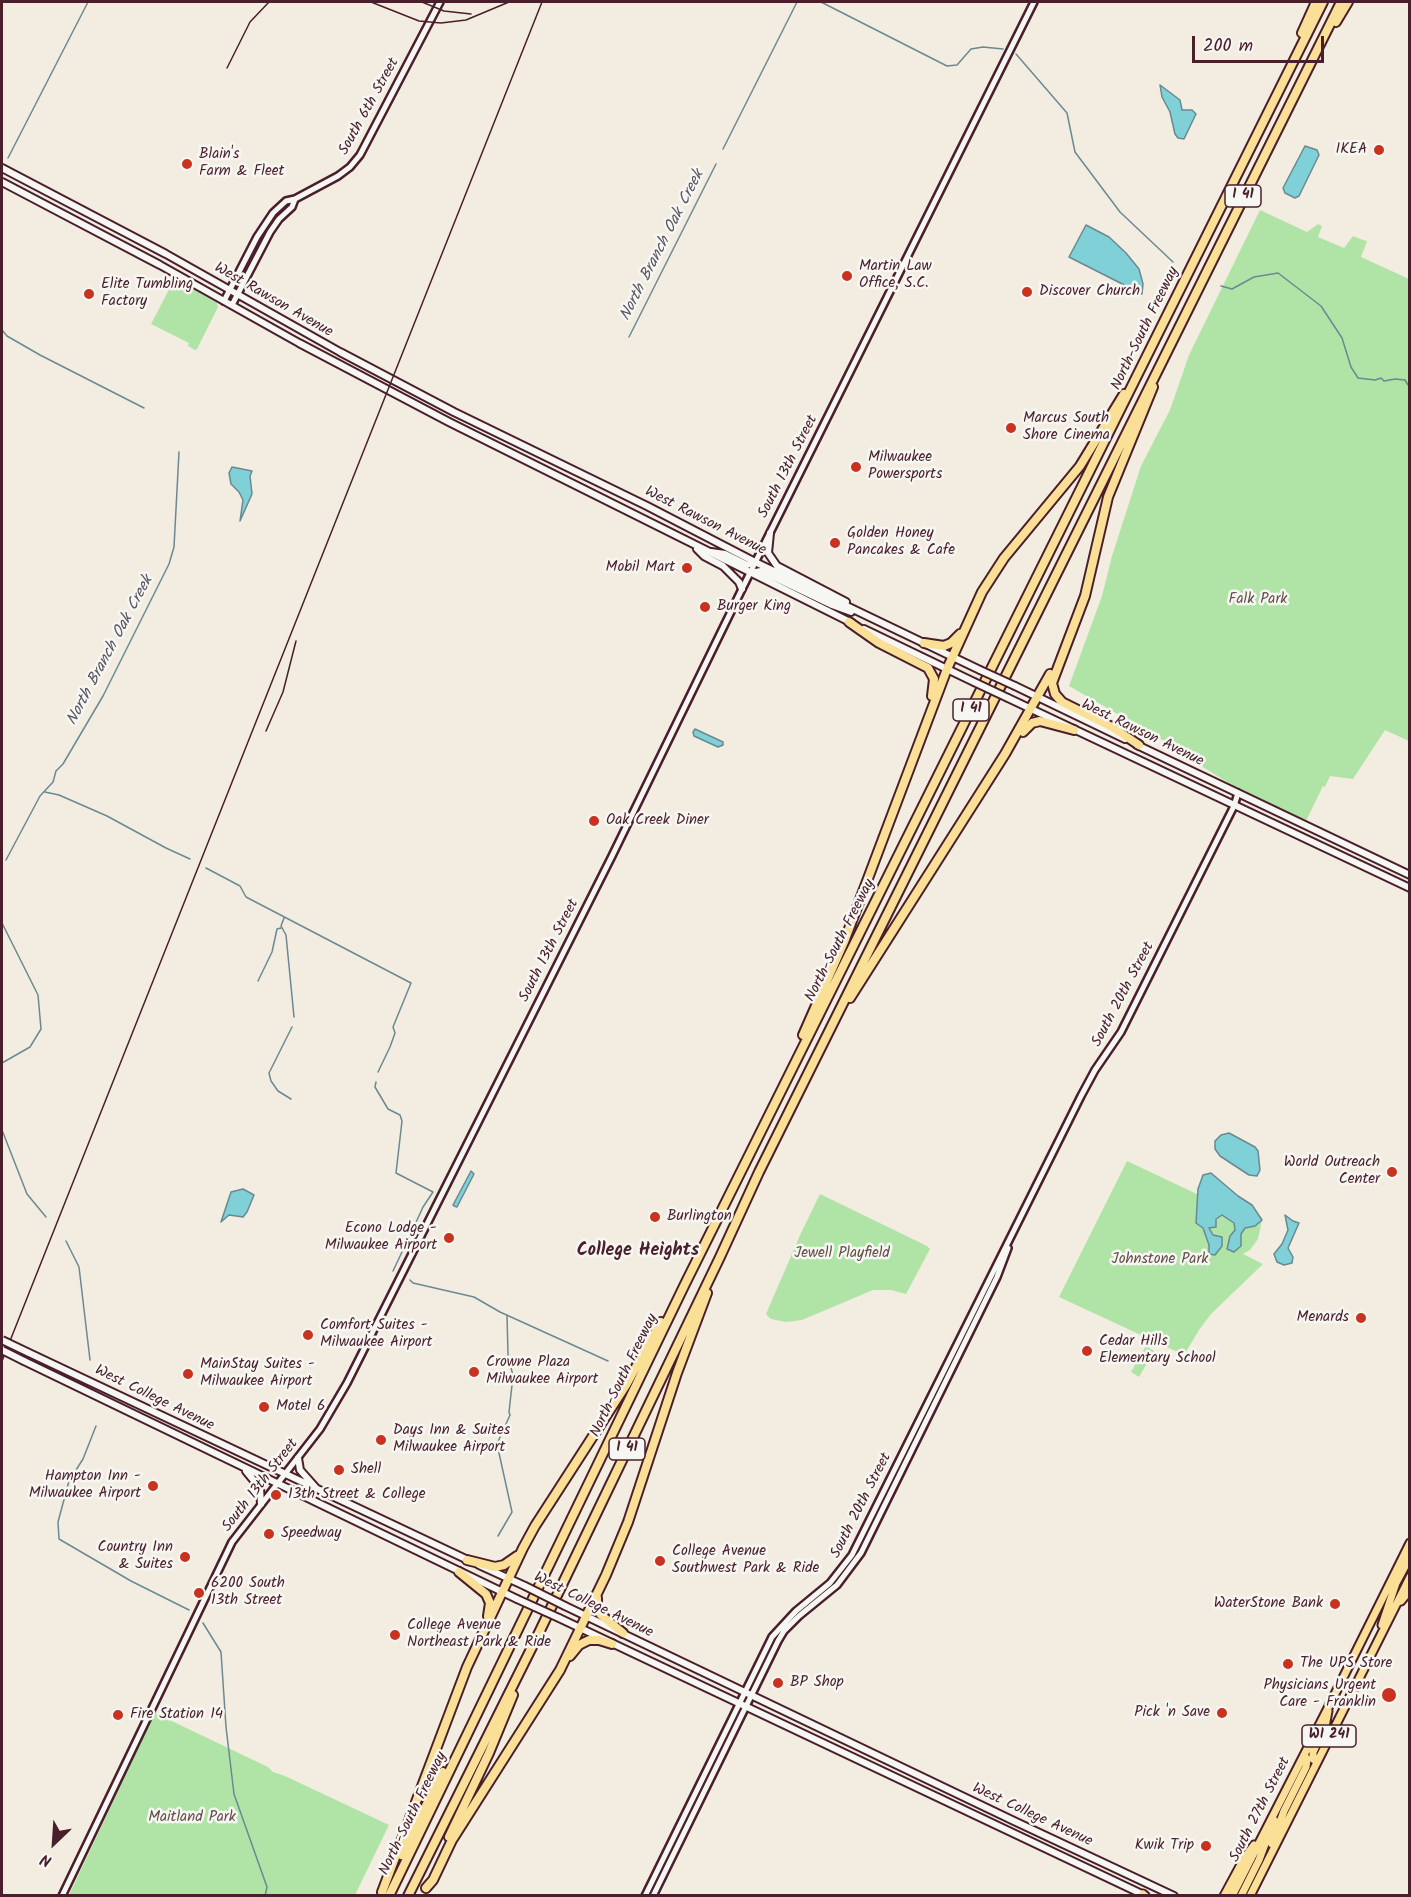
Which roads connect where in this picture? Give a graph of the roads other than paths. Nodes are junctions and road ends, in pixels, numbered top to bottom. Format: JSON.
{"nodes":[{"id":1,"x":440,"y":2,"type":"edge"},
{"id":2,"x":1034,"y":2,"type":"edge"},
{"id":3,"x":1316,"y":2,"type":"edge"},
{"id":4,"x":1323,"y":2,"type":"edge"},
{"id":5,"x":1341,"y":2,"type":"edge"},
{"id":6,"x":1348,"y":2,"type":"edge"},
{"id":7,"x":1310,"y":64,"type":"junction"},
{"id":8,"x":1267,"y":114,"type":"junction"},
{"id":9,"x":2,"y":168,"type":"edge"},
{"id":10,"x":2,"y":183,"type":"edge"},
{"id":11,"x":295,"y":200,"type":"junction"},
{"id":12,"x":67,"y":202,"type":"junction"},
{"id":13,"x":61,"y":213,"type":"junction"},
{"id":14,"x":230,"y":290,"type":"junction"},
{"id":15,"x":238,"y":294,"type":"junction"},
{"id":16,"x":224,"y":301,"type":"junction"},
{"id":17,"x":232,"y":306,"type":"junction"},
{"id":18,"x":1177,"y":328,"type":"junction"},
{"id":19,"x":1156,"y":339,"type":"junction"},
{"id":20,"x":649,"y":507,"type":"junction"},
{"id":21,"x":643,"y":518,"type":"junction"},
{"id":22,"x":690,"y":528,"type":"junction"},
{"id":23,"x":770,"y":532,"type":"junction"},
{"id":24,"x":687,"y":541,"type":"junction"},
{"id":25,"x":706,"y":551,"type":"junction"},
{"id":26,"x":755,"y":562,"type":"junction"},
{"id":27,"x":750,"y":573,"type":"junction"},
{"id":28,"x":742,"y":590,"type":"junction"},
{"id":29,"x":866,"y":615,"type":"junction"},
{"id":30,"x":849,"y":622,"type":"junction"},
{"id":31,"x":966,"y":626,"type":"junction"},
{"id":32,"x":924,"y":643,"type":"junction"},
{"id":33,"x":1066,"y":643,"type":"junction"},
{"id":34,"x":953,"y":656,"type":"junction"},
{"id":35,"x":947,"y":669,"type":"junction"},
{"id":36,"x":1038,"y":698,"type":"junction"},
{"id":37,"x":1032,"y":709,"type":"junction"},
{"id":38,"x":1074,"y":730,"type":"junction"},
{"id":39,"x":920,"y":738,"type":"junction"},
{"id":40,"x":1139,"y":745,"type":"junction"},
{"id":41,"x":1005,"y":754,"type":"junction"},
{"id":42,"x":1238,"y":793,"type":"junction"},
{"id":43,"x":1234,"y":806,"type":"junction"},
{"id":44,"x":1410,"y":875,"type":"edge"},
{"id":45,"x":1410,"y":888,"type":"edge"},
{"id":46,"x":821,"y":1046,"type":"junction"},
{"id":47,"x":785,"y":1082,"type":"junction"},
{"id":48,"x":720,"y":1257,"type":"junction"},
{"id":49,"x":685,"y":1284,"type":"junction"},
{"id":50,"x":2,"y":1340,"type":"edge"},
{"id":51,"x":2,"y":1350,"type":"edge"},
{"id":52,"x":298,"y":1458,"type":"junction"},
{"id":53,"x":254,"y":1460,"type":"junction"},
{"id":54,"x":246,"y":1469,"type":"junction"},
{"id":55,"x":284,"y":1475,"type":"junction"},
{"id":56,"x":277,"y":1484,"type":"junction"},
{"id":57,"x":321,"y":1492,"type":"junction"},
{"id":58,"x":261,"y":1503,"type":"junction"},
{"id":59,"x":1410,"y":1543,"type":"edge"},
{"id":60,"x":523,"y":1548,"type":"junction"},
{"id":61,"x":1410,"y":1557,"type":"edge"},
{"id":62,"x":467,"y":1560,"type":"junction"},
{"id":63,"x":459,"y":1572,"type":"junction"},
{"id":64,"x":1410,"y":1577,"type":"edge"},
{"id":65,"x":509,"y":1579,"type":"junction"},
{"id":66,"x":603,"y":1581,"type":"junction"},
{"id":67,"x":1410,"y":1590,"type":"edge"},
{"id":68,"x":503,"y":1592,"type":"junction"},
{"id":69,"x":586,"y":1615,"type":"junction"},
{"id":70,"x":1391,"y":1615,"type":"junction"},
{"id":71,"x":580,"y":1628,"type":"junction"},
{"id":72,"x":483,"y":1633,"type":"junction"},
{"id":73,"x":623,"y":1633,"type":"junction"},
{"id":74,"x":1381,"y":1633,"type":"junction"},
{"id":75,"x":534,"y":1641,"type":"junction"},
{"id":76,"x":612,"y":1644,"type":"junction"},
{"id":77,"x":560,"y":1670,"type":"junction"},
{"id":78,"x":747,"y":1694,"type":"junction"},
{"id":79,"x":743,"y":1703,"type":"junction"},
{"id":80,"x":1328,"y":1708,"type":"junction"},
{"id":81,"x":1304,"y":1755,"type":"junction"},
{"id":82,"x":1316,"y":1761,"type":"junction"},
{"id":83,"x":1281,"y":1801,"type":"junction"},
{"id":84,"x":1263,"y":1834,"type":"junction"},
{"id":85,"x":1271,"y":1853,"type":"junction"},
{"id":86,"x":424,"y":1892,"type":"edge"},
{"id":87,"x":384,"y":1894,"type":"edge"},
{"id":88,"x":1145,"y":1895,"type":"edge"},
{"id":89,"x":62,"y":1896,"type":"edge"},
{"id":90,"x":408,"y":1896,"type":"edge"},
{"id":91,"x":645,"y":1896,"type":"edge"},
{"id":92,"x":653,"y":1896,"type":"edge"},
{"id":93,"x":1174,"y":1896,"type":"edge"},
{"id":94,"x":1224,"y":1896,"type":"edge"},
{"id":95,"x":1232,"y":1896,"type":"edge"},
{"id":96,"x":1241,"y":1896,"type":"edge"},
{"id":97,"x":1250,"y":1896,"type":"edge"}],
"edges":[{"from":1,"to":11,"type":"street","name":"South 6th Street"},
{"from":2,"to":23,"type":"street","name":"South 13th Street"},
{"from":3,"to":8,"type":"highway"},
{"from":4,"to":8,"type":"highway","name":"North-South Freeway","number":"I 41"},
{"from":5,"to":7,"type":"highway","name":"North-South Freeway","number":"I 41"},
{"from":6,"to":7,"type":"highway"},
{"from":7,"to":18,"type":"highway","name":"North-South Freeway","number":"I 41"},
{"from":8,"to":19,"type":"highway","name":"North-South Freeway","number":"I 41"},
{"from":9,"to":12,"type":"main road","name":"West Rawson Avenue"},
{"from":10,"to":13,"type":"main road","name":"West Rawson Avenue"},
{"from":11,"to":14,"type":"street","name":"South 6th Street"},
{"from":11,"to":15,"type":"street","name":"South 6th Street"},
{"from":12,"to":13,"type":"main road"},
{"from":12,"to":14,"type":"main road","name":"West Rawson Avenue"},
{"from":13,"to":16,"type":"main road","name":"West Rawson Avenue"},
{"from":14,"to":15,"type":"main road","name":"West Rawson Avenue"},
{"from":14,"to":16,"type":"street","name":"South 6th Street"},
{"from":15,"to":17,"type":"street","name":"South 6th Street"},
{"from":15,"to":20,"type":"main road","name":"West Rawson Avenue"},
{"from":16,"to":17,"type":"main road","name":"West Rawson Avenue"},
{"from":17,"to":21,"type":"main road","name":"West Rawson Avenue"},
{"from":18,"to":33,"type":"highway"},
{"from":18,"to":46,"type":"highway","name":"North-South Freeway","number":"I 41"},
{"from":19,"to":31,"type":"highway"},
{"from":19,"to":47,"type":"highway","name":"North-South Freeway","number":"I 41"},
{"from":20,"to":21,"type":"main road"},
{"from":20,"to":22,"type":"main road","name":"West Rawson Avenue"},
{"from":21,"to":24,"type":"main road","name":"West Rawson Avenue"},
{"from":22,"to":24,"type":"main road"},
{"from":22,"to":26,"type":"main road","name":"West Rawson Avenue"},
{"from":23,"to":26,"type":"street","name":"South 13th Street"},
{"from":23,"to":29,"type":"main road"},
{"from":24,"to":25,"type":"main road","name":"West Rawson Avenue"},
{"from":24,"to":28,"type":"main road"},
{"from":25,"to":26,"type":"main road"},
{"from":25,"to":27,"type":"main road","name":"West Rawson Avenue"},
{"from":26,"to":27,"type":"street","name":"South 13th Street"},
{"from":26,"to":29,"type":"main road","name":"West Rawson Avenue"},
{"from":27,"to":28,"type":"street","name":"South 13th Street"},
{"from":27,"to":29,"type":"main road"},
{"from":27,"to":30,"type":"main road","name":"West Rawson Avenue"},
{"from":28,"to":52,"type":"street","name":"South 13th Street"},
{"from":29,"to":32,"type":"main road","name":"West Rawson Avenue"},
{"from":30,"to":35,"type":"main road","name":"West Rawson Avenue"},
{"from":30,"to":39,"type":"highway"},
{"from":31,"to":32,"type":"highway"},
{"from":31,"to":34,"type":"highway"},
{"from":32,"to":34,"type":"main road","name":"West Rawson Avenue"},
{"from":33,"to":36,"type":"highway"},
{"from":33,"to":40,"type":"highway"},
{"from":34,"to":35,"type":"highway"},
{"from":34,"to":36,"type":"main road","name":"West Rawson Avenue","bridge":true},
{"from":35,"to":37,"type":"main road","name":"West Rawson Avenue","bridge":true},
{"from":35,"to":39,"type":"highway"},
{"from":36,"to":37,"type":"highway"},
{"from":36,"to":40,"type":"main road","name":"West Rawson Avenue"},
{"from":37,"to":38,"type":"main road","name":"West Rawson Avenue"},
{"from":37,"to":41,"type":"highway"},
{"from":38,"to":41,"type":"highway"},
{"from":38,"to":43,"type":"main road","name":"West Rawson Avenue"},
{"from":39,"to":47,"type":"highway"},
{"from":40,"to":42,"type":"main road","name":"West Rawson Avenue"},
{"from":41,"to":46,"type":"highway"},
{"from":42,"to":43,"type":"street","name":"South 20th Street"},
{"from":42,"to":44,"type":"main road","name":"West Rawson Avenue"},
{"from":43,"to":45,"type":"main road","name":"West Rawson Avenue"},
{"from":43,"to":78,"type":"street","name":"South 20th Street"},
{"from":46,"to":48,"type":"highway","name":"North-South Freeway","number":"I 41"},
{"from":47,"to":49,"type":"highway","name":"North-South Freeway","number":"I 41"},
{"from":48,"to":66,"type":"highway"},
{"from":48,"to":75,"type":"highway","name":"North-South Freeway","number":"I 41"},
{"from":49,"to":60,"type":"highway"},
{"from":49,"to":87,"type":"highway","name":"North-South Freeway","number":"I 41"},
{"from":50,"to":53,"type":"main road","name":"West College Avenue","bridge":true},
{"from":51,"to":54,"type":"main road","name":"West College Avenue","bridge":true},
{"from":52,"to":55,"type":"street","name":"South 13th Street"},
{"from":52,"to":57,"type":"main road"},
{"from":53,"to":54,"type":"main road"},
{"from":53,"to":55,"type":"main road","name":"West College Avenue"},
{"from":54,"to":56,"type":"main road","name":"West College Avenue"},
{"from":54,"to":58,"type":"main road"},
{"from":55,"to":56,"type":"street","name":"South 13th Street"},
{"from":55,"to":57,"type":"main road","name":"West College Avenue"},
{"from":56,"to":58,"type":"street","name":"South 13th Street"},
{"from":56,"to":63,"type":"main road","name":"West College Avenue"},
{"from":57,"to":62,"type":"main road","name":"West College Avenue"},
{"from":58,"to":89,"type":"street","name":"South 13th Street"},
{"from":59,"to":80,"type":"main road","name":"South 27th Street","number":"WI 241"},
{"from":60,"to":62,"type":"highway"},
{"from":60,"to":65,"type":"highway"},
{"from":61,"to":74,"type":"main road"},
{"from":62,"to":65,"type":"main road","name":"West College Avenue"},
{"from":63,"to":68,"type":"main road","name":"West College Avenue"},
{"from":63,"to":72,"type":"highway"},
{"from":64,"to":70,"type":"main road","name":"South 27th Street","number":"WI 241"},
{"from":65,"to":68,"type":"highway"},
{"from":65,"to":69,"type":"main road","name":"West College Avenue","bridge":true},
{"from":66,"to":69,"type":"highway"},
{"from":66,"to":73,"type":"highway"},
{"from":67,"to":70,"type":"main road"},
{"from":68,"to":71,"type":"main road","name":"West College Avenue","bridge":true},
{"from":68,"to":72,"type":"highway"},
{"from":69,"to":71,"type":"highway"},
{"from":69,"to":73,"type":"main road","name":"West College Avenue"},
{"from":70,"to":74,"type":"main road","name":"South 27th Street","number":"WI 241"},
{"from":71,"to":76,"type":"main road","name":"West College Avenue"},
{"from":71,"to":77,"type":"highway"},
{"from":72,"to":87,"type":"highway"},
{"from":73,"to":78,"type":"main road","name":"West College Avenue"},
{"from":74,"to":82,"type":"main road","name":"South 27th Street","number":"WI 241"},
{"from":75,"to":86,"type":"highway"},
{"from":75,"to":90,"type":"highway","name":"North-South Freeway","number":"I 41"},
{"from":76,"to":77,"type":"highway"},
{"from":76,"to":79,"type":"main road","name":"West College Avenue"},
{"from":77,"to":86,"type":"highway"},
{"from":78,"to":79,"type":"street","name":"South 20th Street"},
{"from":78,"to":93,"type":"main road","name":"West College Avenue"},
{"from":79,"to":88,"type":"main road","name":"West College Avenue"},
{"from":79,"to":91,"type":"street","name":"South 20th Street"},
{"from":79,"to":92,"type":"street","name":"South 20th Street"},
{"from":80,"to":81,"type":"main road","name":"South 27th Street","number":"WI 241"},
{"from":80,"to":82,"type":"main road"},
{"from":81,"to":83,"type":"main road","name":"South 27th Street","number":"WI 241"},
{"from":81,"to":85,"type":"main road"},
{"from":82,"to":85,"type":"main road","name":"South 27th Street","number":"WI 241"},
{"from":83,"to":84,"type":"main road","name":"South 27th Street","number":"WI 241"},
{"from":83,"to":96,"type":"main road"},
{"from":84,"to":94,"type":"main road"},
{"from":84,"to":95,"type":"main road","name":"South 27th Street","number":"WI 241"},
{"from":85,"to":97,"type":"main road","name":"South 27th Street","number":"WI 241"}]}
